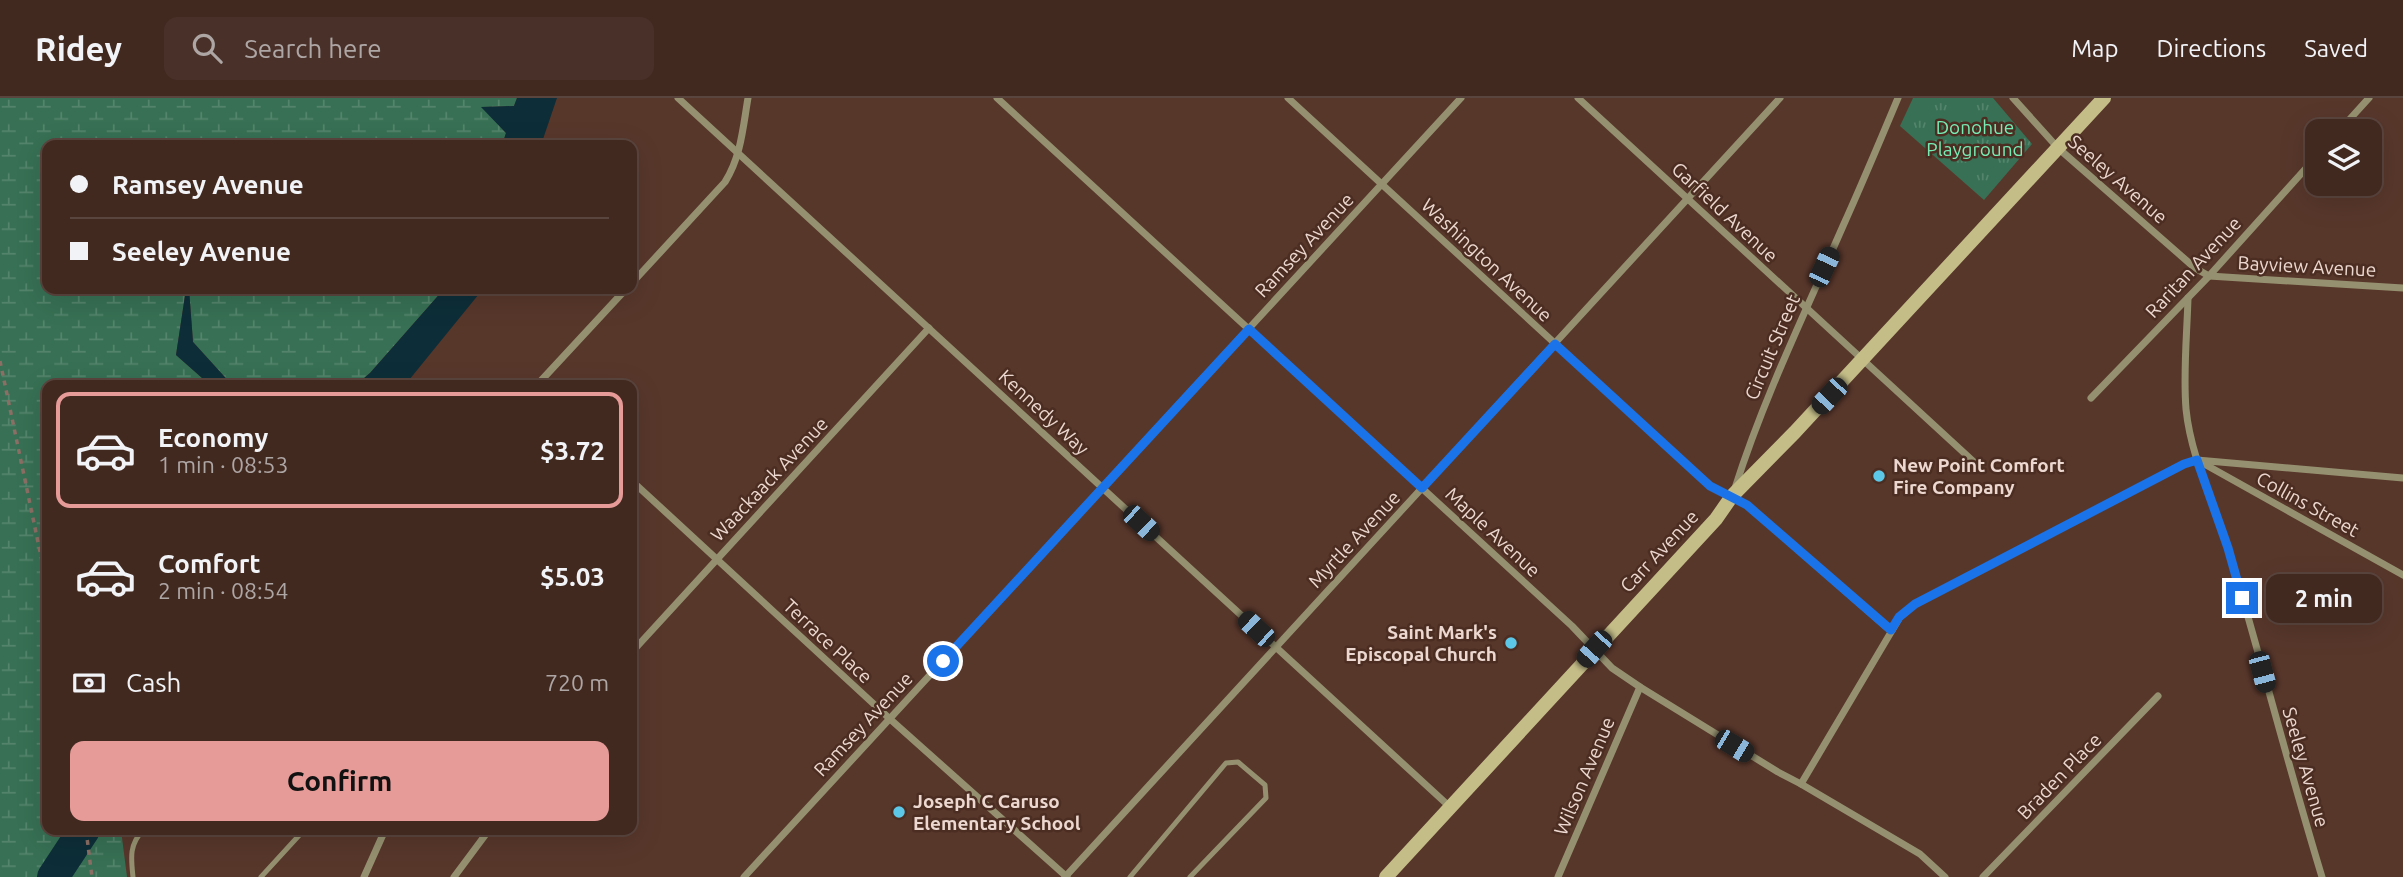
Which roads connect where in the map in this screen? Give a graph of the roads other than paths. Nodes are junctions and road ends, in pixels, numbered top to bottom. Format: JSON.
{"nodes":[{"id":1,"x":678,"y":98,"type":"edge"},
{"id":2,"x":748,"y":98,"type":"edge"},
{"id":3,"x":997,"y":98,"type":"edge"},
{"id":4,"x":1288,"y":98,"type":"edge"},
{"id":5,"x":1461,"y":98,"type":"edge"},
{"id":6,"x":1578,"y":98,"type":"edge"},
{"id":7,"x":1780,"y":98,"type":"edge"},
{"id":8,"x":1898,"y":98,"type":"edge"},
{"id":9,"x":2013,"y":98,"type":"edge"},
{"id":10,"x":2104,"y":98,"type":"edge"},
{"id":11,"x":2369,"y":98,"type":"edge"},
{"id":12,"x":2350,"y":119,"type":"edge"},
{"id":13,"x":2058,"y":148,"type":"junction"},
{"id":14,"x":739,"y":152,"type":"junction"},
{"id":15,"x":2305,"y":169,"type":"edge"},
{"id":16,"x":1382,"y":184,"type":"junction"},
{"id":17,"x":1688,"y":199,"type":"junction"},
{"id":18,"x":2208,"y":276,"type":"junction"},
{"id":19,"x":637,"y":278,"type":"edge"},
{"id":20,"x":2403,"y":288,"type":"edge"},
{"id":21,"x":621,"y":294,"type":"edge"},
{"id":22,"x":2188,"y":298,"type":"junction"},
{"id":23,"x":1805,"y":307,"type":"junction"},
{"id":24,"x":929,"y":328,"type":"junction"},
{"id":25,"x":1249,"y":329,"type":"junction"},
{"id":26,"x":1555,"y":344,"type":"junction"},
{"id":27,"x":1862,"y":359,"type":"junction"},
{"id":28,"x":542,"y":380,"type":"edge"},
{"id":29,"x":2091,"y":398,"type":"dead end"},
{"id":30,"x":2197,"y":460,"type":"junction"},
{"id":31,"x":1974,"y":462,"type":"dead end"},
{"id":32,"x":2403,"y":478,"type":"edge"},
{"id":33,"x":637,"y":486,"type":"edge"},
{"id":34,"x":1103,"y":488,"type":"junction"},
{"id":35,"x":1422,"y":488,"type":"junction"},
{"id":36,"x":1732,"y":496,"type":"junction"},
{"id":37,"x":716,"y":559,"type":"junction"},
{"id":38,"x":2403,"y":575,"type":"edge"},
{"id":39,"x":1891,"y":630,"type":"junction"},
{"id":40,"x":637,"y":646,"type":"edge"},
{"id":41,"x":1276,"y":647,"type":"junction"},
{"id":42,"x":1594,"y":649,"type":"junction"},
{"id":43,"x":1640,"y":687,"type":"junction"},
{"id":44,"x":2158,"y":696,"type":"dead end"},
{"id":45,"x":890,"y":719,"type":"junction"},
{"id":46,"x":1801,"y":784,"type":"junction"},
{"id":47,"x":1450,"y":807,"type":"junction"},
{"id":48,"x":139,"y":835,"type":"edge"},
{"id":49,"x":299,"y":835,"type":"edge"},
{"id":50,"x":383,"y":835,"type":"edge"},
{"id":51,"x":485,"y":835,"type":"edge"},
{"id":52,"x":133,"y":877,"type":"edge"},
{"id":53,"x":261,"y":877,"type":"edge"},
{"id":54,"x":365,"y":877,"type":"edge"},
{"id":55,"x":454,"y":877,"type":"edge"},
{"id":56,"x":744,"y":877,"type":"edge"},
{"id":57,"x":1066,"y":877,"type":"edge"},
{"id":58,"x":1130,"y":877,"type":"edge"},
{"id":59,"x":1190,"y":877,"type":"edge"},
{"id":60,"x":1386,"y":877,"type":"edge"},
{"id":61,"x":1558,"y":877,"type":"edge"},
{"id":62,"x":1945,"y":877,"type":"edge"},
{"id":63,"x":1983,"y":877,"type":"edge"},
{"id":64,"x":2322,"y":877,"type":"edge"}],
"edges":[{"from":1,"to":14,"type":"street","name":"Kennedy Way"},
{"from":2,"to":14,"type":"street"},
{"from":3,"to":25,"type":"street","name":"Maple Avenue"},
{"from":4,"to":16,"type":"street","name":"Washington Avenue"},
{"from":5,"to":16,"type":"street","name":"Ramsey Avenue"},
{"from":6,"to":17,"type":"street","name":"Garfield Avenue"},
{"from":7,"to":17,"type":"street","name":"Myrtle Avenue"},
{"from":8,"to":23,"type":"street","name":"Circuit Street"},
{"from":9,"to":13,"type":"street","name":"Seeley Avenue"},
{"from":10,"to":13,"type":"street","name":"Carr Avenue"},
{"from":11,"to":12,"type":"street"},
{"from":13,"to":18,"type":"street","name":"Seeley Avenue"},
{"from":13,"to":27,"type":"street","name":"Carr Avenue"},
{"from":14,"to":19,"type":"street"},
{"from":14,"to":24,"type":"street","name":"Kennedy Way"},
{"from":15,"to":18,"type":"street","name":"Raritan Avenue"},
{"from":16,"to":25,"type":"street","name":"Ramsey Avenue"},
{"from":16,"to":26,"type":"street","name":"Washington Avenue"},
{"from":17,"to":23,"type":"street","name":"Garfield Avenue"},
{"from":17,"to":26,"type":"street","name":"Myrtle Avenue"},
{"from":18,"to":20,"type":"street","name":"Bayview Avenue"},
{"from":18,"to":22,"type":"street","name":"Raritan Avenue"},
{"from":21,"to":28,"type":"street"},
{"from":22,"to":29,"type":"street","name":"Raritan Avenue"},
{"from":22,"to":30,"type":"street","name":"Seeley Avenue"},
{"from":23,"to":27,"type":"street","name":"Garfield Avenue"},
{"from":23,"to":36,"type":"street","name":"Circuit Street"},
{"from":24,"to":34,"type":"street","name":"Kennedy Way"},
{"from":24,"to":37,"type":"street","name":"Waackaack Avenue"},
{"from":25,"to":34,"type":"street","name":"Ramsey Avenue"},
{"from":25,"to":35,"type":"street","name":"Maple Avenue"},
{"from":26,"to":35,"type":"street","name":"Myrtle Avenue"},
{"from":26,"to":36,"type":"street","name":"Washington Avenue"},
{"from":27,"to":31,"type":"street","name":"Garfield Avenue"},
{"from":27,"to":36,"type":"street","name":"Carr Avenue"},
{"from":30,"to":32,"type":"street"},
{"from":30,"to":38,"type":"street","name":"Collins Street"},
{"from":30,"to":39,"type":"street"},
{"from":30,"to":64,"type":"street","name":"Seeley Avenue"},
{"from":33,"to":37,"type":"street","name":"Terrace Place"},
{"from":34,"to":41,"type":"street","name":"Kennedy Way"},
{"from":34,"to":45,"type":"street","name":"Ramsey Avenue"},
{"from":35,"to":41,"type":"street","name":"Myrtle Avenue"},
{"from":35,"to":42,"type":"street","name":"Maple Avenue"},
{"from":36,"to":39,"type":"street","name":"Washington Avenue"},
{"from":36,"to":42,"type":"street","name":"Carr Avenue"},
{"from":37,"to":40,"type":"street","name":"Waackaack Avenue"},
{"from":37,"to":45,"type":"street","name":"Terrace Place"},
{"from":39,"to":46,"type":"street"},
{"from":41,"to":47,"type":"street","name":"Kennedy Way"},
{"from":41,"to":57,"type":"street","name":"Myrtle Avenue"},
{"from":42,"to":43,"type":"street","name":"Maple Avenue"},
{"from":42,"to":47,"type":"street","name":"Carr Avenue"},
{"from":43,"to":46,"type":"street","name":"Maple Avenue"},
{"from":43,"to":61,"type":"street","name":"Wilson Avenue"},
{"from":44,"to":63,"type":"street","name":"Braden Place"},
{"from":45,"to":56,"type":"street","name":"Ramsey Avenue"},
{"from":45,"to":57,"type":"street","name":"Terrace Place"},
{"from":46,"to":62,"type":"street","name":"Maple Avenue"},
{"from":47,"to":60,"type":"street","name":"Carr Avenue"},
{"from":48,"to":52,"type":"lane"},
{"from":49,"to":53,"type":"lane"},
{"from":50,"to":54,"type":"street"},
{"from":51,"to":55,"type":"street"},
{"from":58,"to":59,"type":"lane"}]}
